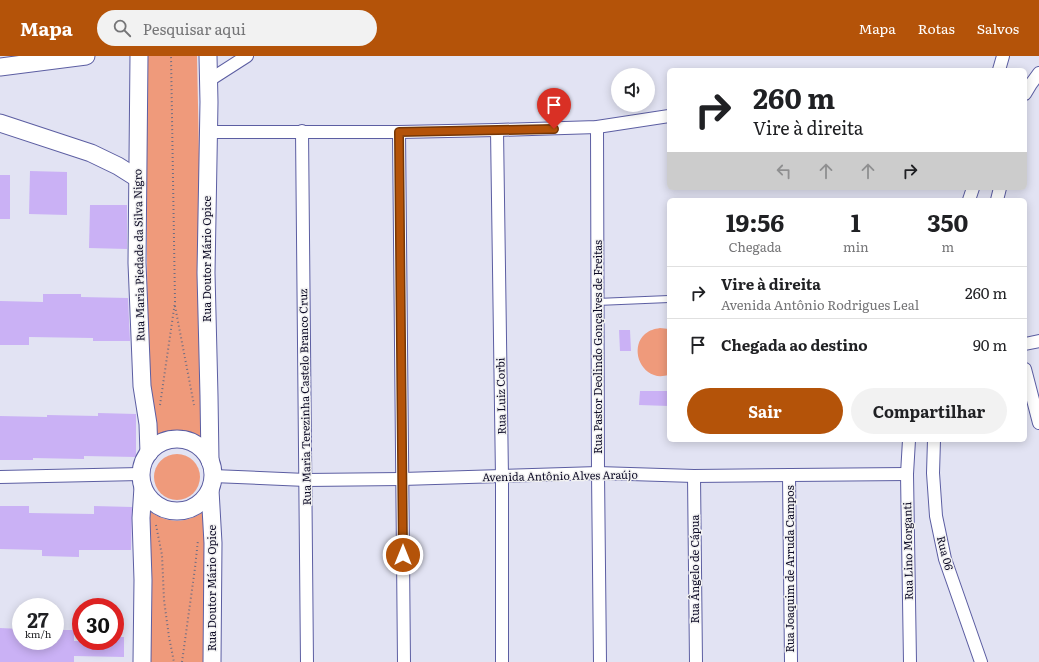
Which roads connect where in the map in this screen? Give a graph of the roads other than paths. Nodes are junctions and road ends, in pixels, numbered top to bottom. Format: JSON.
{"nodes":[{"id":1,"x":86,"y":56,"type":"edge"},
{"id":2,"x":139,"y":56,"type":"edge"},
{"id":3,"x":208,"y":56,"type":"edge"},
{"id":4,"x":247,"y":56,"type":"edge"},
{"id":5,"x":1003,"y":56,"type":"edge"},
{"id":6,"x":0,"y":67,"type":"edge"},
{"id":7,"x":1000,"y":68,"type":"edge"},
{"id":8,"x":1039,"y":73,"type":"edge"},
{"id":9,"x":208,"y":81,"type":"junction"},
{"id":10,"x":1027,"y":91,"type":"edge"},
{"id":11,"x":667,"y":116,"type":"edge"},
{"id":12,"x":0,"y":123,"type":"edge"},
{"id":13,"x":597,"y":127,"type":"junction"},
{"id":14,"x":497,"y":130,"type":"junction"},
{"id":15,"x":302,"y":131,"type":"junction"},
{"id":16,"x":208,"y":132,"type":"junction"},
{"id":17,"x":399,"y":132,"type":"junction"},
{"id":18,"x":137,"y":178,"type":"junction"},
{"id":19,"x":667,"y":299,"type":"edge"},
{"id":20,"x":597,"y":302,"type":"junction"},
{"id":21,"x":1039,"y":341,"type":"edge"},
{"id":22,"x":1027,"y":344,"type":"edge"},
{"id":23,"x":1027,"y":377,"type":"edge"},
{"id":24,"x":1039,"y":423,"type":"edge"},
{"id":25,"x":909,"y":442,"type":"edge"},
{"id":26,"x":934,"y":442,"type":"edge"},
{"id":27,"x":149,"y":454,"type":"junction"},
{"id":28,"x":598,"y":473,"type":"junction"},
{"id":29,"x":907,"y":474,"type":"junction"},
{"id":30,"x":789,"y":475,"type":"junction"},
{"id":31,"x":211,"y":476,"type":"junction"},
{"id":32,"x":694,"y":476,"type":"junction"},
{"id":33,"x":0,"y":477,"type":"edge"},
{"id":34,"x":502,"y":477,"type":"junction"},
{"id":35,"x":402,"y":479,"type":"junction"},
{"id":36,"x":142,"y":480,"type":"junction"},
{"id":37,"x":306,"y":480,"type":"junction"},
{"id":38,"x":142,"y":662,"type":"edge"},
{"id":39,"x":212,"y":662,"type":"edge"},
{"id":40,"x":307,"y":662,"type":"edge"},
{"id":41,"x":404,"y":662,"type":"edge"},
{"id":42,"x":502,"y":662,"type":"edge"},
{"id":43,"x":600,"y":662,"type":"edge"},
{"id":44,"x":696,"y":662,"type":"edge"},
{"id":45,"x":791,"y":662,"type":"edge"},
{"id":46,"x":910,"y":662,"type":"edge"},
{"id":47,"x":981,"y":662,"type":"edge"}],
"edges":[{"from":1,"to":6,"type":"street"},
{"from":2,"to":18,"type":"street","name":"Rua Maria Piedade da Silva Nigro"},
{"from":3,"to":9,"type":"street","name":"Rua Doutor Mário Opice"},
{"from":4,"to":9,"type":"street"},
{"from":5,"to":7,"type":"street"},
{"from":8,"to":10,"type":"street"},
{"from":9,"to":16,"type":"street","name":"Rua Doutor Mário Opice"},
{"from":11,"to":13,"type":"street"},
{"from":12,"to":18,"type":"street"},
{"from":13,"to":14,"type":"street"},
{"from":13,"to":20,"type":"street","name":"Rua Pastor Deolindo Gonçalves de Freitas"},
{"from":14,"to":17,"type":"street"},
{"from":14,"to":34,"type":"street","name":"Rua Luiz Corbi"},
{"from":15,"to":16,"type":"street"},
{"from":15,"to":17,"type":"street"},
{"from":15,"to":37,"type":"street","name":"Rua Maria Terezinha Castelo Branco Cruz"},
{"from":16,"to":31,"type":"street","name":"Rua Doutor Mário Opice"},
{"from":17,"to":35,"type":"street"},
{"from":18,"to":27,"type":"street","name":"Rua Maria Piedade da Silva Nigro"},
{"from":19,"to":20,"type":"lane"},
{"from":20,"to":28,"type":"street","name":"Rua Pastor Deolindo Gonçalves de Freitas"},
{"from":21,"to":22,"type":"street"},
{"from":23,"to":24,"type":"street"},
{"from":25,"to":29,"type":"street","name":"Rua Lino Morganti"},
{"from":26,"to":47,"type":"street","name":"Rua 06"},
{"from":27,"to":31,"type":"street"},
{"from":27,"to":36,"type":"street"},
{"from":28,"to":32,"type":"street","name":"Avenida Antônio Alves Araújo"},
{"from":28,"to":34,"type":"street","name":"Avenida Antônio Alves Araújo"},
{"from":28,"to":43,"type":"street","name":"Rua Pastor Deolindo Gonçalves de Freitas"},
{"from":29,"to":30,"type":"street","name":"Avenida Antônio Alves Araújo"},
{"from":29,"to":46,"type":"street","name":"Rua Lino Morganti"},
{"from":30,"to":32,"type":"street","name":"Avenida Antônio Alves Araújo"},
{"from":30,"to":45,"type":"street","name":"Rua Joaquim de Arruda Campos"},
{"from":31,"to":36,"type":"street"},
{"from":31,"to":37,"type":"street","name":"Avenida Antônio Alves Araújo"},
{"from":31,"to":39,"type":"street","name":"Rua Doutor Mário Opice"},
{"from":32,"to":44,"type":"street","name":"Rua Ângelo de Cápua"},
{"from":33,"to":36,"type":"street"},
{"from":34,"to":35,"type":"street","name":"Avenida Antônio Alves Araújo"},
{"from":34,"to":42,"type":"street","name":"Rua Luiz Corbi"},
{"from":35,"to":37,"type":"street","name":"Avenida Antônio Alves Araújo"},
{"from":35,"to":41,"type":"street"},
{"from":36,"to":38,"type":"street"},
{"from":37,"to":40,"type":"street","name":"Rua Maria Terezinha Castelo Branco Cruz"}]}
